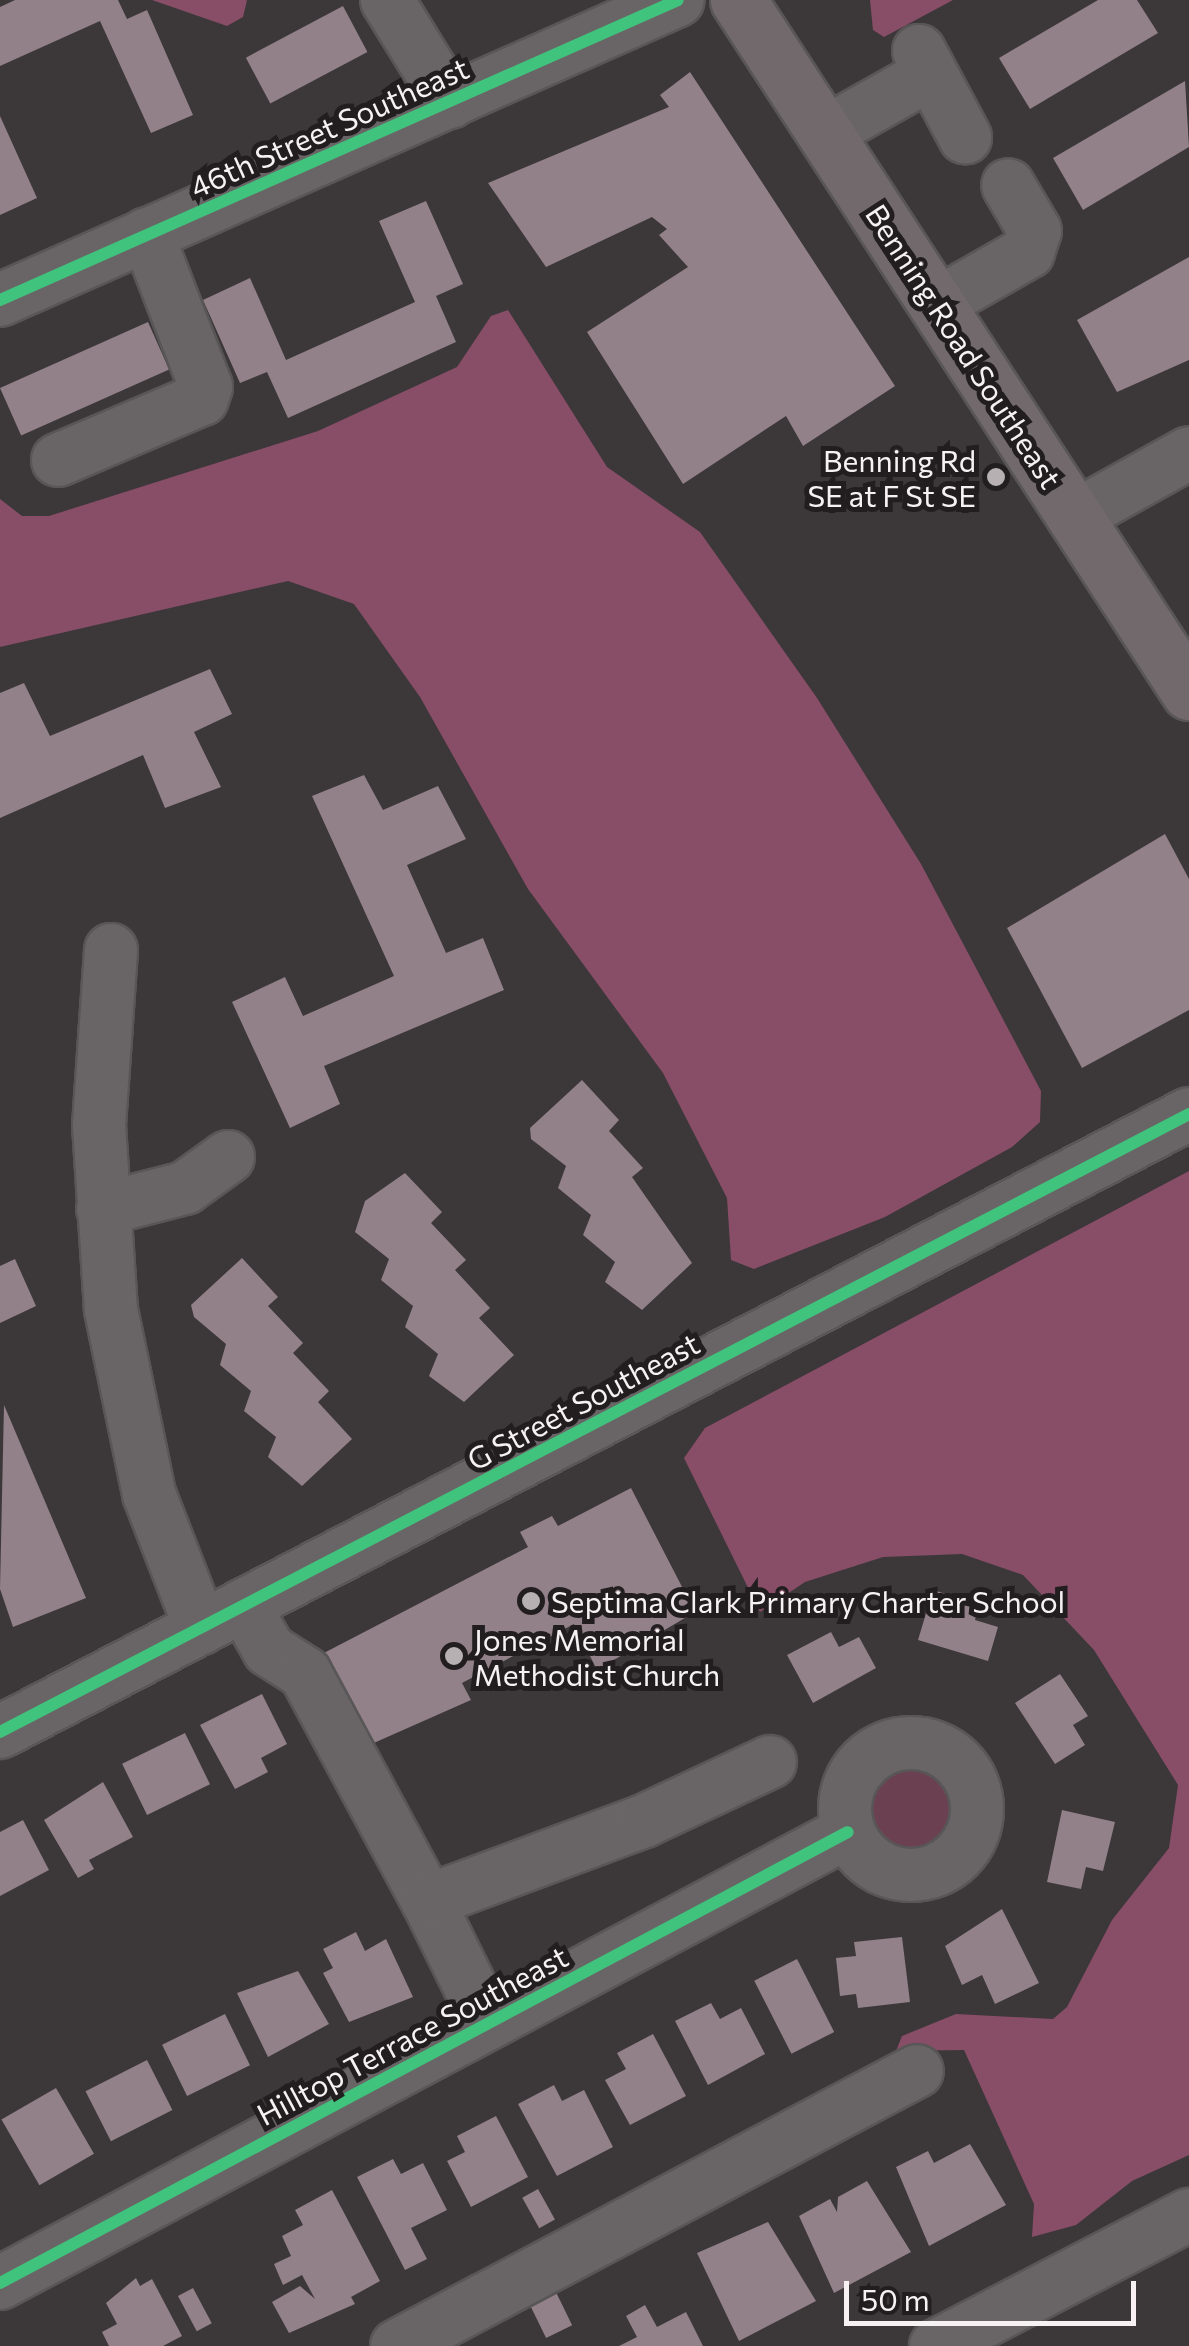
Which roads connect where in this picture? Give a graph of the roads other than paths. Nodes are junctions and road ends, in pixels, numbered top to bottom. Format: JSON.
{"nodes":[{"id":1,"x":387,"y":0,"type":"edge"},
{"id":2,"x":678,"y":0,"type":"edge"},
{"id":3,"x":751,"y":4,"type":"edge"},
{"id":4,"x":450,"y":102,"type":"junction"},
{"id":5,"x":825,"y":133,"type":"junction"},
{"id":6,"x":965,"y":137,"type":"dead end"},
{"id":7,"x":1008,"y":184,"type":"dead end"},
{"id":8,"x":147,"y":234,"type":"junction"},
{"id":9,"x":0,"y":300,"type":"edge"},
{"id":10,"x":937,"y":304,"type":"junction"},
{"id":11,"x":1189,"y":452,"type":"edge"},
{"id":12,"x":58,"y":460,"type":"dead end"},
{"id":13,"x":1076,"y":516,"type":"junction"},
{"id":14,"x":1189,"y":692,"type":"edge"},
{"id":15,"x":111,"y":950,"type":"dead end"},
{"id":16,"x":1189,"y":1114,"type":"edge"},
{"id":17,"x":228,"y":1158,"type":"dead end"},
{"id":18,"x":103,"y":1209,"type":"junction"},
{"id":19,"x":222,"y":1617,"type":"junction"},
{"id":20,"x":0,"y":1732,"type":"edge"},
{"id":21,"x":770,"y":1762,"type":"dead end"},
{"id":22,"x":848,"y":1832,"type":"dead end"},
{"id":23,"x":428,"y":1901,"type":"junction"},
{"id":24,"x":488,"y":2024,"type":"junction"},
{"id":25,"x":917,"y":2071,"type":"dead end"},
{"id":26,"x":1189,"y":2215,"type":"edge"},
{"id":27,"x":0,"y":2283,"type":"edge"},
{"id":28,"x":397,"y":2346,"type":"edge"},
{"id":29,"x":936,"y":2346,"type":"edge"}],
"edges":[{"from":1,"to":4,"type":"street"},
{"from":2,"to":4,"type":"street","name":"46th Street Southeast"},
{"from":3,"to":5,"type":"main road","name":"Benning Road Southeast"},
{"from":4,"to":8,"type":"street","name":"46th Street Southeast"},
{"from":5,"to":6,"type":"street"},
{"from":5,"to":10,"type":"main road","name":"Benning Road Southeast"},
{"from":7,"to":10,"type":"street"},
{"from":8,"to":9,"type":"street","name":"46th Street Southeast"},
{"from":8,"to":12,"type":"street"},
{"from":10,"to":13,"type":"main road","name":"Benning Road Southeast"},
{"from":11,"to":13,"type":"street"},
{"from":13,"to":14,"type":"main road","name":"Benning Road Southeast"},
{"from":15,"to":18,"type":"street"},
{"from":16,"to":19,"type":"street","name":"G Street Southeast"},
{"from":17,"to":18,"type":"street"},
{"from":18,"to":19,"type":"street"},
{"from":19,"to":20,"type":"street","name":"G Street Southeast"},
{"from":19,"to":23,"type":"street"},
{"from":21,"to":23,"type":"street"},
{"from":22,"to":24,"type":"street","name":"Hilltop Terrace Southeast"},
{"from":23,"to":24,"type":"street"},
{"from":24,"to":27,"type":"street","name":"Hilltop Terrace Southeast"},
{"from":25,"to":28,"type":"street"},
{"from":26,"to":29,"type":"street"}]}
